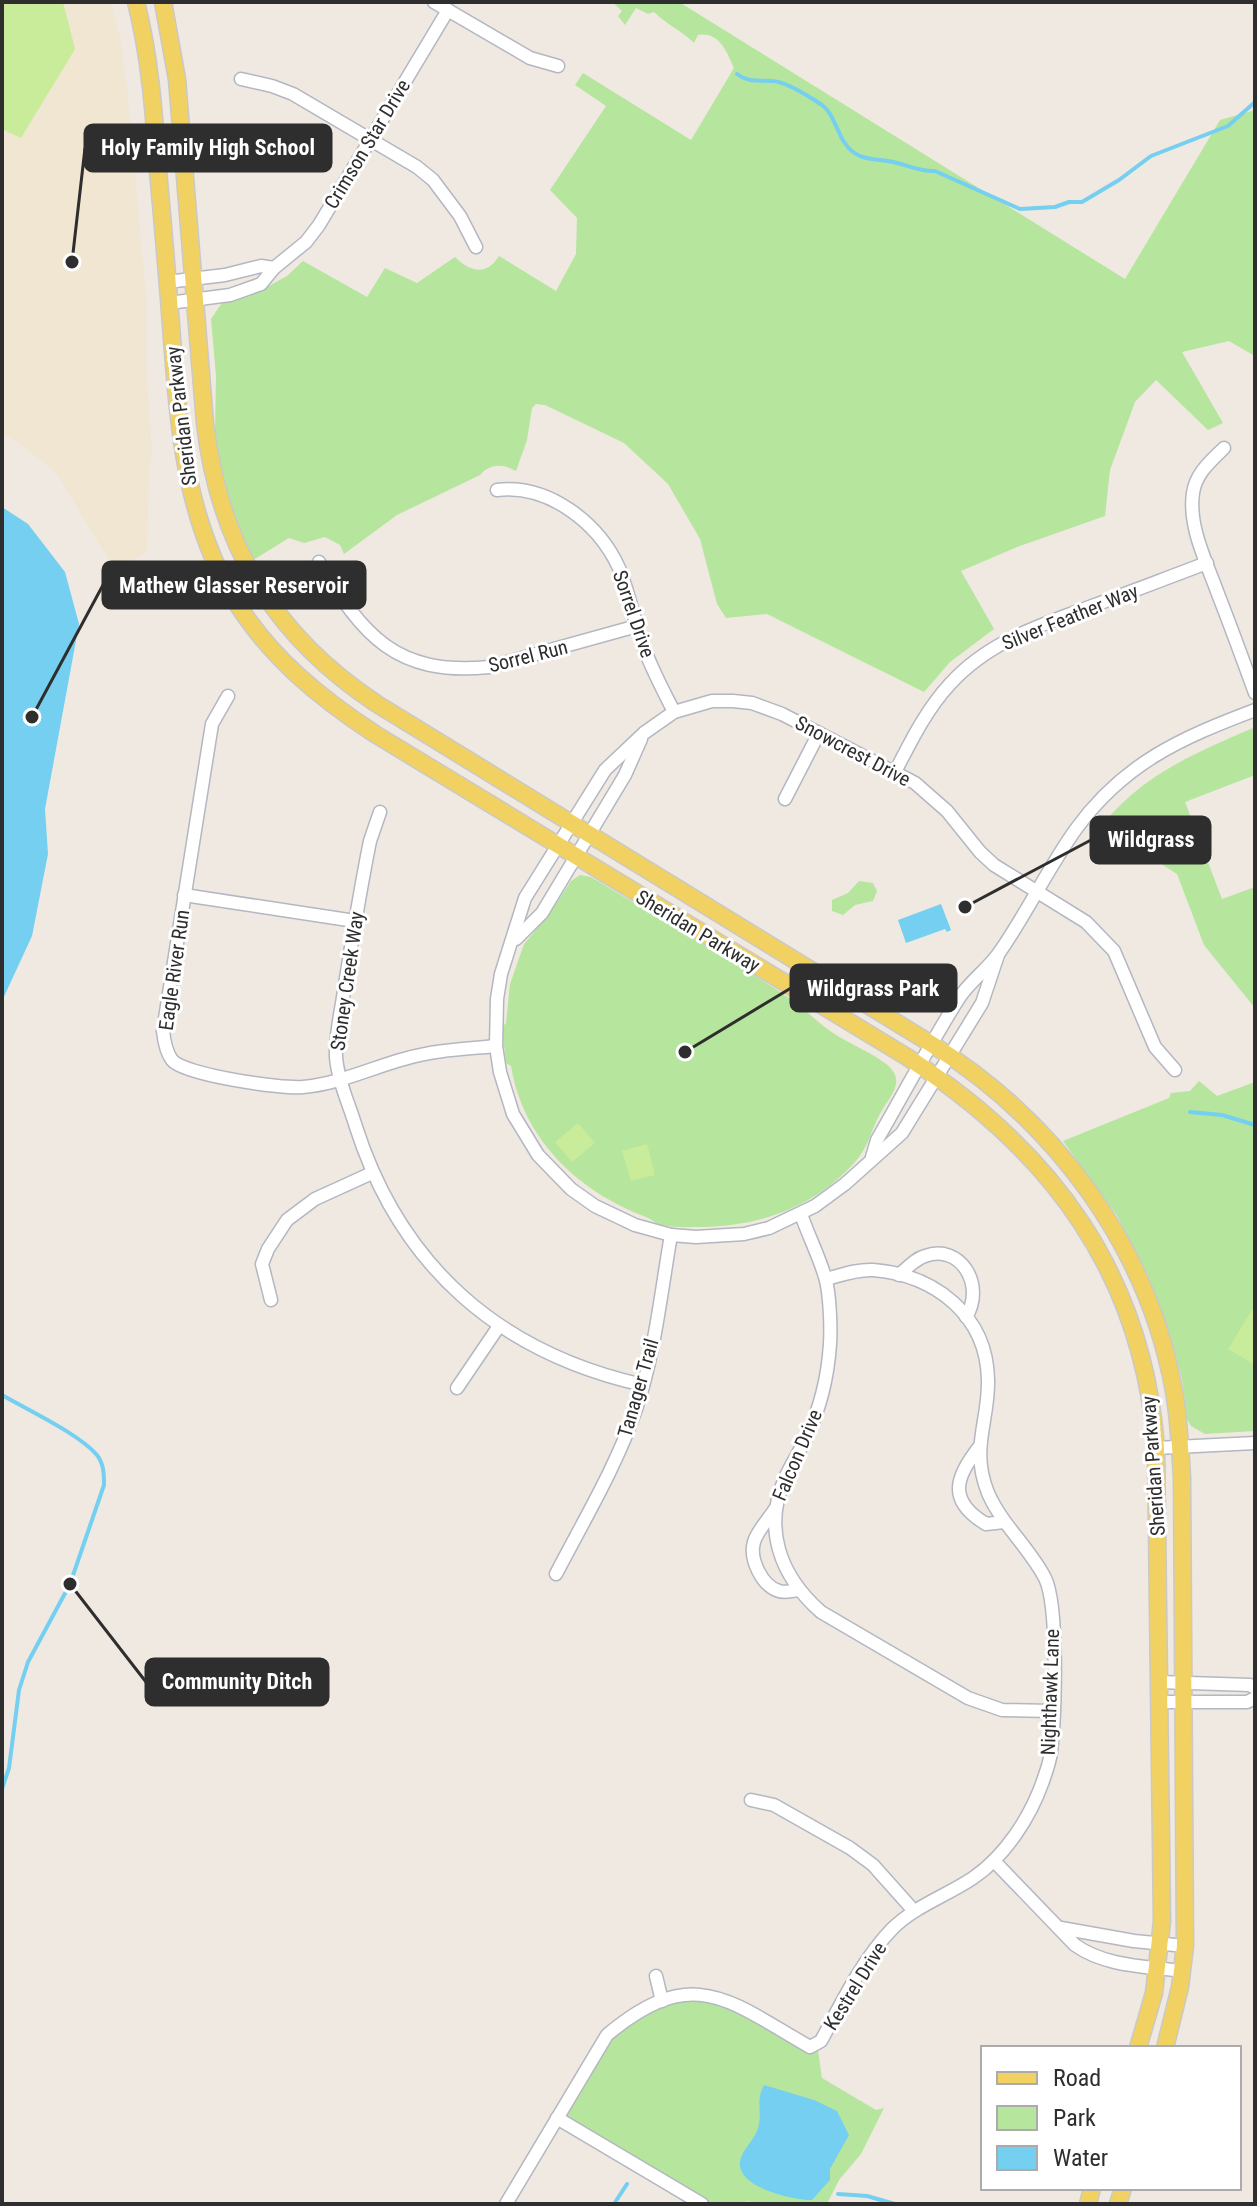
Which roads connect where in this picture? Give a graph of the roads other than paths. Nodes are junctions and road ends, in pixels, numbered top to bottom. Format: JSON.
{"nodes":[{"id":1,"x":136,"y":2,"type":"edge"},
{"id":2,"x":163,"y":2,"type":"edge"},
{"id":3,"x":434,"y":2,"type":"edge"},
{"id":4,"x":448,"y":10,"type":"junction"},
{"id":5,"x":558,"y":66,"type":"dead end"},
{"id":6,"x":241,"y":79,"type":"dead end"},
{"id":7,"x":371,"y":139,"type":"junction"},
{"id":8,"x":476,"y":247,"type":"dead end"},
{"id":9,"x":274,"y":268,"type":"junction"},
{"id":10,"x":194,"y":279,"type":"junction"},
{"id":11,"x":167,"y":282,"type":"junction"},
{"id":12,"x":195,"y":301,"type":"junction"},
{"id":13,"x":169,"y":303,"type":"junction"},
{"id":14,"x":1224,"y":448,"type":"dead end"},
{"id":15,"x":497,"y":490,"type":"dead end"},
{"id":16,"x":319,"y":562,"type":"dead end"},
{"id":17,"x":1207,"y":563,"type":"junction"},
{"id":18,"x":637,"y":626,"type":"junction"},
{"id":19,"x":1255,"y":693,"type":"edge"},
{"id":20,"x":228,"y":696,"type":"dead end"},
{"id":21,"x":1255,"y":710,"type":"edge"},
{"id":22,"x":674,"y":712,"type":"junction"},
{"id":23,"x":644,"y":733,"type":"junction"},
{"id":24,"x":819,"y":733,"type":"junction"},
{"id":25,"x":895,"y":772,"type":"junction"},
{"id":26,"x":785,"y":799,"type":"dead end"},
{"id":27,"x":380,"y":812,"type":"dead end"},
{"id":28,"x":572,"y":824,"type":"junction"},
{"id":29,"x":590,"y":834,"type":"junction"},
{"id":30,"x":558,"y":846,"type":"junction"},
{"id":31,"x":576,"y":857,"type":"junction"},
{"id":32,"x":1037,"y":892,"type":"junction"},
{"id":33,"x":184,"y":895,"type":"junction"},
{"id":34,"x":355,"y":921,"type":"junction"},
{"id":35,"x":513,"y":942,"type":"junction"},
{"id":36,"x":998,"y":955,"type":"junction"},
{"id":37,"x":933,"y":1045,"type":"junction"},
{"id":38,"x":496,"y":1046,"type":"junction"},
{"id":39,"x":949,"y":1055,"type":"junction"},
{"id":40,"x":920,"y":1066,"type":"junction"},
{"id":41,"x":1175,"y":1070,"type":"dead end"},
{"id":42,"x":936,"y":1077,"type":"junction"},
{"id":43,"x":340,"y":1079,"type":"junction"},
{"id":44,"x":872,"y":1157,"type":"junction"},
{"id":45,"x":372,"y":1173,"type":"junction"},
{"id":46,"x":801,"y":1214,"type":"junction"},
{"id":47,"x":671,"y":1235,"type":"junction"},
{"id":48,"x":899,"y":1275,"type":"junction"},
{"id":49,"x":826,"y":1279,"type":"junction"},
{"id":50,"x":271,"y":1300,"type":"dead end"},
{"id":51,"x":966,"y":1317,"type":"junction"},
{"id":52,"x":499,"y":1326,"type":"junction"},
{"id":53,"x":643,"y":1385,"type":"junction"},
{"id":54,"x":457,"y":1388,"type":"dead end"},
{"id":55,"x":1255,"y":1443,"type":"edge"},
{"id":56,"x":980,"y":1446,"type":"junction"},
{"id":57,"x":1180,"y":1446,"type":"junction"},
{"id":58,"x":1156,"y":1448,"type":"junction"},
{"id":59,"x":775,"y":1509,"type":"junction"},
{"id":60,"x":1004,"y":1522,"type":"junction"},
{"id":61,"x":556,"y":1574,"type":"dead end"},
{"id":62,"x":799,"y":1590,"type":"junction"},
{"id":63,"x":1159,"y":1682,"type":"junction"},
{"id":64,"x":1185,"y":1682,"type":"junction"},
{"id":65,"x":1255,"y":1688,"type":"edge"},
{"id":66,"x":1255,"y":1698,"type":"edge"},
{"id":67,"x":1159,"y":1702,"type":"junction"},
{"id":68,"x":1185,"y":1702,"type":"junction"},
{"id":69,"x":1052,"y":1711,"type":"junction"},
{"id":70,"x":751,"y":1800,"type":"dead end"},
{"id":71,"x":994,"y":1861,"type":"junction"},
{"id":72,"x":914,"y":1911,"type":"junction"},
{"id":73,"x":1061,"y":1928,"type":"junction"},
{"id":74,"x":1160,"y":1945,"type":"junction"},
{"id":75,"x":1185,"y":1946,"type":"junction"},
{"id":76,"x":1157,"y":1968,"type":"junction"},
{"id":77,"x":1182,"y":1971,"type":"junction"},
{"id":78,"x":656,"y":1976,"type":"dead end"},
{"id":79,"x":662,"y":2001,"type":"junction"},
{"id":80,"x":1139,"y":2046,"type":"edge"},
{"id":81,"x":1165,"y":2046,"type":"edge"},
{"id":82,"x":557,"y":2118,"type":"junction"},
{"id":83,"x":506,"y":2204,"type":"edge"},
{"id":84,"x":702,"y":2204,"type":"edge"}],
"edges":[{"from":1,"to":11,"type":"main road","name":"Sheridan Parkway"},
{"from":2,"to":10,"type":"main road","name":"Sheridan Parkway"},
{"from":3,"to":4,"type":"street"},
{"from":4,"to":5,"type":"street"},
{"from":4,"to":7,"type":"street","name":"Crimson Star Drive"},
{"from":6,"to":7,"type":"street"},
{"from":7,"to":8,"type":"street"},
{"from":7,"to":9,"type":"street","name":"Crimson Star Drive"},
{"from":9,"to":10,"type":"street"},
{"from":9,"to":12,"type":"street","name":"Crimson Star Drive"},
{"from":10,"to":11,"type":"street"},
{"from":10,"to":12,"type":"main road","name":"Sheridan Parkway"},
{"from":11,"to":13,"type":"main road","name":"Sheridan Parkway"},
{"from":12,"to":13,"type":"street","name":"Crimson Star Drive"},
{"from":12,"to":28,"type":"main road","name":"Sheridan Parkway"},
{"from":13,"to":30,"type":"main road","name":"Sheridan Parkway"},
{"from":14,"to":17,"type":"street"},
{"from":15,"to":18,"type":"street","name":"Sorrel Drive"},
{"from":16,"to":18,"type":"street","name":"Sorrel Run"},
{"from":17,"to":19,"type":"street"},
{"from":17,"to":25,"type":"street","name":"Silver Feather Way"},
{"from":18,"to":22,"type":"street","name":"Sorrel Drive"},
{"from":20,"to":33,"type":"street","name":"Eagle River Run"},
{"from":21,"to":32,"type":"street"},
{"from":22,"to":23,"type":"street","name":"Snowcrest Drive"},
{"from":22,"to":24,"type":"street","name":"Snowcrest Drive"},
{"from":23,"to":28,"type":"street","name":"Snowcrest Drive"},
{"from":23,"to":29,"type":"street"},
{"from":24,"to":25,"type":"street","name":"Snowcrest Drive"},
{"from":24,"to":26,"type":"street"},
{"from":25,"to":32,"type":"street","name":"Snowcrest Drive"},
{"from":27,"to":34,"type":"street","name":"Stoney Creek Way"},
{"from":28,"to":29,"type":"main road","name":"Sheridan Parkway"},
{"from":28,"to":30,"type":"street","name":"Snowcrest Drive"},
{"from":29,"to":31,"type":"street"},
{"from":29,"to":37,"type":"main road","name":"Sheridan Parkway"},
{"from":30,"to":31,"type":"main road","name":"Sheridan Parkway"},
{"from":30,"to":35,"type":"street","name":"Snowcrest Drive"},
{"from":31,"to":35,"type":"street"},
{"from":31,"to":40,"type":"main road","name":"Sheridan Parkway"},
{"from":32,"to":36,"type":"street"},
{"from":32,"to":41,"type":"street","name":"Snowcrest Drive"},
{"from":33,"to":34,"type":"street"},
{"from":33,"to":43,"type":"street","name":"Eagle River Run"},
{"from":34,"to":43,"type":"street","name":"Stoney Creek Way"},
{"from":35,"to":38,"type":"street","name":"Snowcrest Drive"},
{"from":36,"to":37,"type":"street"},
{"from":36,"to":39,"type":"street","name":"Snowcrest Drive"},
{"from":37,"to":39,"type":"main road","name":"Sheridan Parkway"},
{"from":37,"to":40,"type":"street"},
{"from":38,"to":43,"type":"street","name":"Eagle River Run"},
{"from":38,"to":47,"type":"street","name":"Snowcrest Drive"},
{"from":39,"to":42,"type":"street","name":"Snowcrest Drive"},
{"from":39,"to":57,"type":"main road","name":"Sheridan Parkway"},
{"from":40,"to":42,"type":"main road","name":"Sheridan Parkway"},
{"from":40,"to":44,"type":"street"},
{"from":42,"to":44,"type":"street","name":"Snowcrest Drive"},
{"from":42,"to":58,"type":"main road","name":"Sheridan Parkway"},
{"from":43,"to":45,"type":"street","name":"Stoney Creek Way"},
{"from":44,"to":46,"type":"street","name":"Snowcrest Drive"},
{"from":45,"to":50,"type":"street"},
{"from":45,"to":52,"type":"street","name":"Stoney Creek Way"},
{"from":46,"to":47,"type":"street","name":"Snowcrest Drive"},
{"from":46,"to":49,"type":"street","name":"Falcon Drive"},
{"from":47,"to":53,"type":"street","name":"Tanager Trail"},
{"from":48,"to":49,"type":"street","name":"Nighthawk Lane"},
{"from":48,"to":51,"type":"street","name":"Nighthawk Lane"},
{"from":48,"to":51,"type":"street"},
{"from":49,"to":59,"type":"street","name":"Falcon Drive"},
{"from":51,"to":56,"type":"street","name":"Nighthawk Lane"},
{"from":52,"to":53,"type":"street","name":"Stoney Creek Way"},
{"from":52,"to":54,"type":"street"},
{"from":53,"to":61,"type":"street","name":"Tanager Trail"},
{"from":55,"to":57,"type":"street"},
{"from":56,"to":60,"type":"street","name":"Nighthawk Lane"},
{"from":56,"to":60,"type":"street","name":"Nighthawk Lane"},
{"from":57,"to":58,"type":"street"},
{"from":57,"to":64,"type":"main road","name":"Sheridan Parkway"},
{"from":58,"to":63,"type":"main road","name":"Sheridan Parkway"},
{"from":59,"to":62,"type":"street","name":"Falcon Drive"},
{"from":59,"to":62,"type":"street","name":"Falcon Drive"},
{"from":60,"to":69,"type":"street","name":"Nighthawk Lane"},
{"from":62,"to":69,"type":"street","name":"Falcon Drive"},
{"from":63,"to":64,"type":"street"},
{"from":63,"to":67,"type":"main road","name":"Sheridan Parkway"},
{"from":64,"to":65,"type":"street"},
{"from":64,"to":68,"type":"main road","name":"Sheridan Parkway"},
{"from":66,"to":68,"type":"street"},
{"from":67,"to":68,"type":"street"},
{"from":67,"to":74,"type":"main road","name":"Sheridan Parkway"},
{"from":68,"to":75,"type":"main road","name":"Sheridan Parkway"},
{"from":69,"to":71,"type":"street","name":"Nighthawk Lane"},
{"from":70,"to":72,"type":"street"},
{"from":71,"to":72,"type":"street","name":"Kestrel Drive"},
{"from":71,"to":73,"type":"street"},
{"from":72,"to":79,"type":"street","name":"Kestrel Drive"},
{"from":73,"to":74,"type":"street"},
{"from":73,"to":76,"type":"street"},
{"from":74,"to":75,"type":"street"},
{"from":74,"to":76,"type":"main road","name":"Sheridan Parkway"},
{"from":75,"to":77,"type":"main road","name":"Sheridan Parkway"},
{"from":76,"to":77,"type":"street"},
{"from":76,"to":80,"type":"main road","name":"Sheridan Parkway"},
{"from":77,"to":81,"type":"main road","name":"Sheridan Parkway"},
{"from":78,"to":79,"type":"street"},
{"from":79,"to":82,"type":"street","name":"Kestrel Drive"},
{"from":82,"to":83,"type":"street","name":"Kestrel Drive"},
{"from":82,"to":84,"type":"street"}]}
